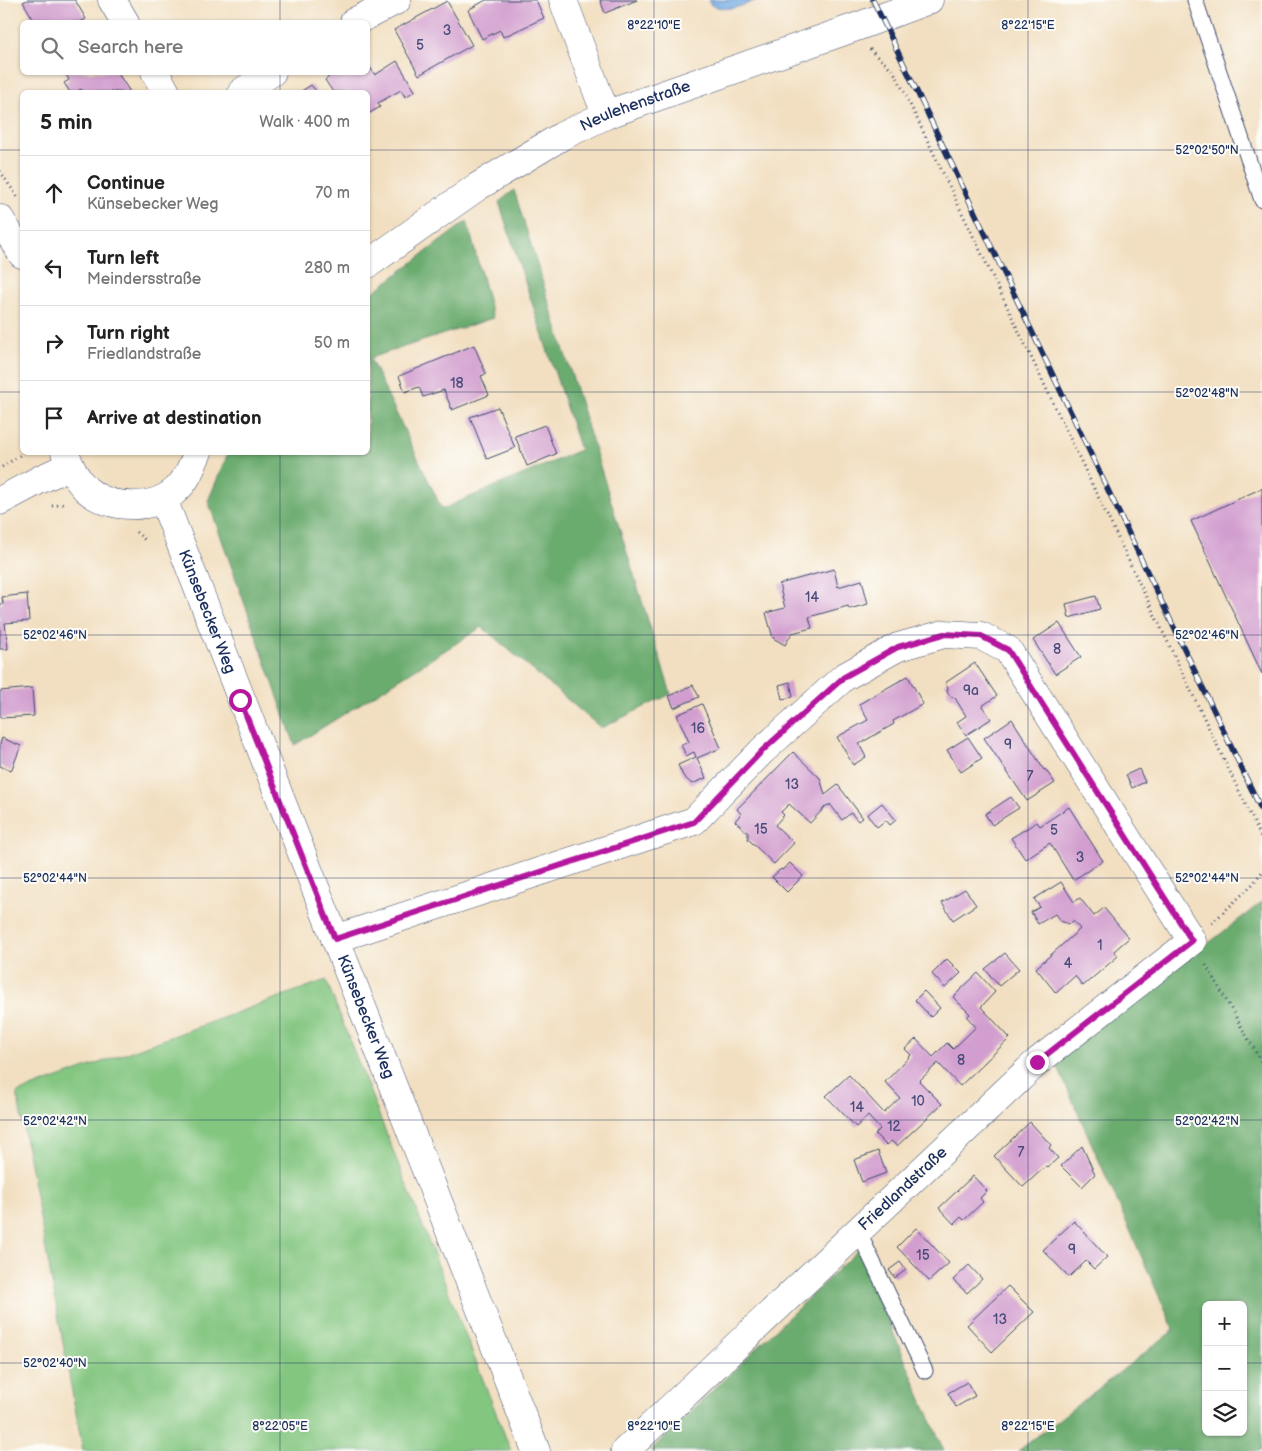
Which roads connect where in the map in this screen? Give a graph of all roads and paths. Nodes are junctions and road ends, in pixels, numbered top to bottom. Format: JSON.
{"nodes":[{"id":1,"x":112,"y":0,"type":"edge"},
{"id":2,"x":397,"y":0,"type":"edge"},
{"id":3,"x":563,"y":0,"type":"edge"},
{"id":4,"x":929,"y":0,"type":"edge"},
{"id":5,"x":1195,"y":0,"type":"edge"},
{"id":6,"x":124,"y":20,"type":"edge"},
{"id":7,"x":358,"y":20,"type":"edge"},
{"id":8,"x":859,"y":26,"type":"junction"},
{"id":9,"x":156,"y":75,"type":"edge"},
{"id":10,"x":268,"y":75,"type":"edge"},
{"id":11,"x":165,"y":90,"type":"edge"},
{"id":12,"x":245,"y":90,"type":"edge"},
{"id":13,"x":608,"y":114,"type":"junction"},
{"id":14,"x":0,"y":172,"type":"edge"},
{"id":15,"x":1262,"y":200,"type":"edge"},
{"id":16,"x":20,"y":202,"type":"edge"},
{"id":17,"x":0,"y":219,"type":"edge"},
{"id":18,"x":20,"y":251,"type":"edge"},
{"id":19,"x":370,"y":263,"type":"edge"},
{"id":20,"x":20,"y":455,"type":"edge"},
{"id":21,"x":197,"y":455,"type":"edge"},
{"id":22,"x":67,"y":459,"type":"edge"},
{"id":23,"x":0,"y":468,"type":"edge"},
{"id":24,"x":163,"y":499,"type":"junction"},
{"id":25,"x":0,"y":501,"type":"edge"},
{"id":26,"x":1262,"y":839,"type":"edge"},
{"id":27,"x":1262,"y":872,"type":"edge"},
{"id":28,"x":335,"y":939,"type":"junction"},
{"id":29,"x":1192,"y":941,"type":"junction"},
{"id":30,"x":1262,"y":1063,"type":"edge"},
{"id":31,"x":858,"y":1231,"type":"junction"},
{"id":32,"x":925,"y":1371,"type":"dead end"},
{"id":33,"x":536,"y":1451,"type":"edge"},
{"id":34,"x":625,"y":1451,"type":"edge"}],
"edges":[{"from":1,"to":6,"type":"street"},
{"from":2,"to":7,"type":"street"},
{"from":3,"to":13,"type":"street"},
{"from":4,"to":8,"type":"street","name":"Neulehenstraße"},
{"from":5,"to":15,"type":"lane"},
{"from":8,"to":13,"type":"street","name":"Neulehenstraße"},
{"from":8,"to":26,"type":"path"},
{"from":9,"to":11,"type":"street"},
{"from":10,"to":12,"type":"street"},
{"from":13,"to":19,"type":"street","name":"Neulehenstraße"},
{"from":14,"to":16,"type":"path"},
{"from":17,"to":18,"type":"street"},
{"from":20,"to":23,"type":"path"},
{"from":21,"to":24,"type":"street"},
{"from":22,"to":24,"type":"street"},
{"from":22,"to":25,"type":"street"},
{"from":24,"to":28,"type":"street","name":"Künsebecker Weg"},
{"from":27,"to":29,"type":"path"},
{"from":28,"to":29,"type":"street"},
{"from":28,"to":33,"type":"street","name":"Künsebecker Weg"},
{"from":29,"to":30,"type":"path"},
{"from":29,"to":31,"type":"street","name":"Friedlandstraße"},
{"from":31,"to":32,"type":"lane"},
{"from":31,"to":34,"type":"street","name":"Friedlandstraße"}]}
